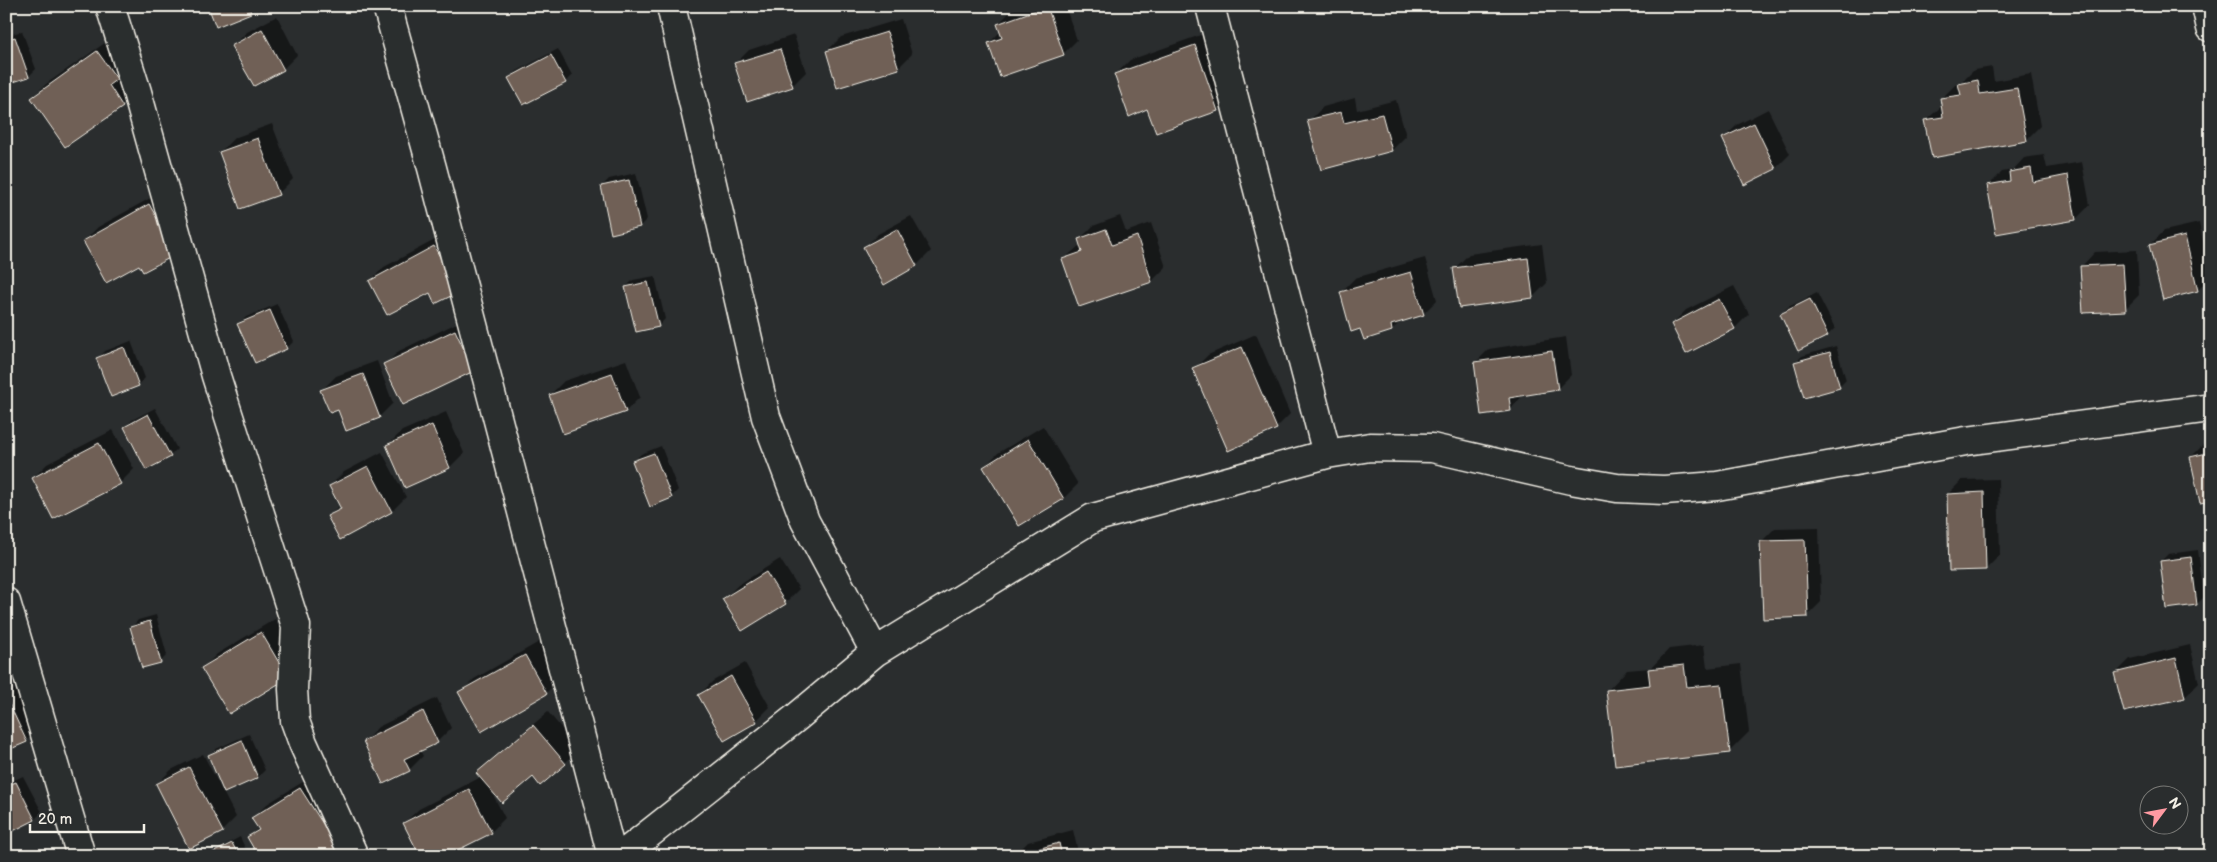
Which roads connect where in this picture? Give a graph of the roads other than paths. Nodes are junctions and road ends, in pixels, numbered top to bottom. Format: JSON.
{"nodes":[{"id":1,"x":110,"y":6,"type":"edge"},
{"id":2,"x":387,"y":6,"type":"edge"},
{"id":3,"x":671,"y":6,"type":"edge"},
{"id":4,"x":1210,"y":6,"type":"edge"},
{"id":5,"x":2206,"y":6,"type":"edge"},
{"id":6,"x":2211,"y":28,"type":"edge"},
{"id":7,"x":2211,"y":408,"type":"edge"},
{"id":8,"x":1327,"y":454,"type":"junction"},
{"id":9,"x":6,"y":602,"type":"edge"},
{"id":10,"x":875,"y":652,"type":"junction"},
{"id":11,"x":81,"y":856,"type":"edge"},
{"id":12,"x":354,"y":856,"type":"edge"},
{"id":13,"x":612,"y":856,"type":"edge"},
{"id":14,"x":621,"y":856,"type":"edge"}],
"edges":[{"from":1,"to":12,"type":"street"},
{"from":2,"to":13,"type":"street"},
{"from":3,"to":10,"type":"street"},
{"from":4,"to":8,"type":"street"},
{"from":5,"to":6,"type":"street"},
{"from":7,"to":8,"type":"street"},
{"from":8,"to":10,"type":"street"},
{"from":9,"to":11,"type":"street"},
{"from":10,"to":14,"type":"street"}]}
